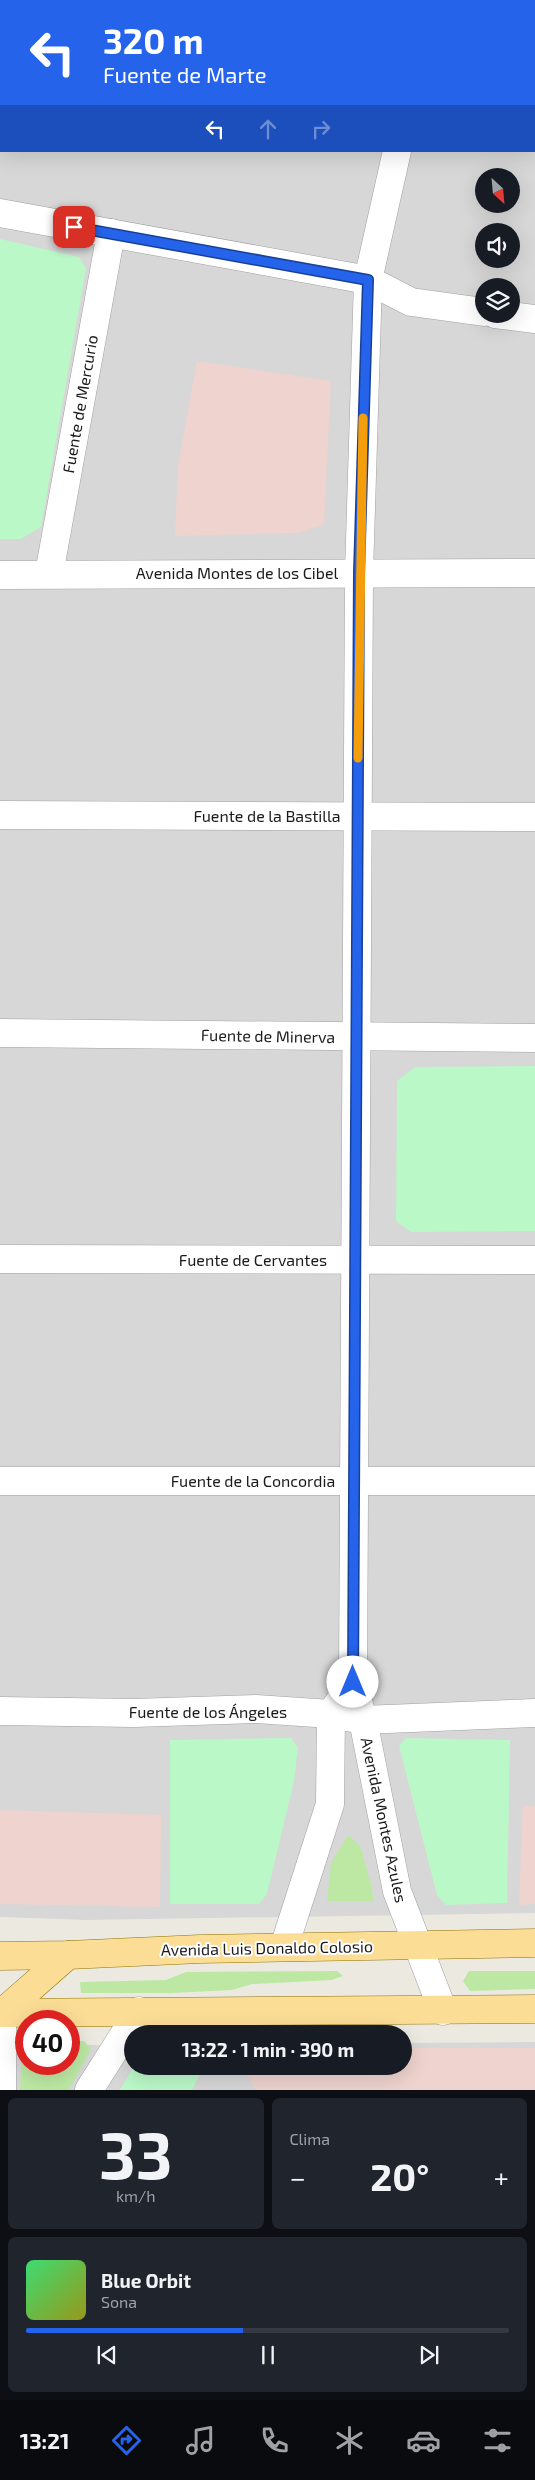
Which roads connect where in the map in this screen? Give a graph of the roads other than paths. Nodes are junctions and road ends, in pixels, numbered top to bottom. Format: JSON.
{"nodes":[{"id":1,"x":397,"y":152,"type":"edge"},
{"id":2,"x":0,"y":213,"type":"edge"},
{"id":3,"x":111,"y":234,"type":"junction"},
{"id":4,"x":368,"y":280,"type":"junction"},
{"id":5,"x":475,"y":311,"type":"edge"},
{"id":6,"x":520,"y":317,"type":"edge"},
{"id":7,"x":535,"y":319,"type":"edge"},
{"id":8,"x":359,"y":573,"type":"junction"},
{"id":9,"x":535,"y":573,"type":"edge"},
{"id":10,"x":49,"y":574,"type":"junction"},
{"id":11,"x":0,"y":575,"type":"edge"},
{"id":12,"x":0,"y":816,"type":"edge"},
{"id":13,"x":358,"y":817,"type":"junction"},
{"id":14,"x":535,"y":817,"type":"edge"},
{"id":15,"x":0,"y":1033,"type":"edge"},
{"id":16,"x":356,"y":1036,"type":"junction"},
{"id":17,"x":535,"y":1038,"type":"edge"},
{"id":18,"x":0,"y":1259,"type":"edge"},
{"id":19,"x":355,"y":1260,"type":"junction"},
{"id":20,"x":535,"y":1260,"type":"edge"},
{"id":21,"x":0,"y":1481,"type":"edge"},
{"id":22,"x":353,"y":1481,"type":"junction"},
{"id":23,"x":535,"y":1481,"type":"edge"},
{"id":24,"x":353,"y":1682,"type":"junction"},
{"id":25,"x":0,"y":1711,"type":"edge"},
{"id":26,"x":535,"y":1713,"type":"edge"},
{"id":27,"x":331,"y":1714,"type":"junction"},
{"id":28,"x":363,"y":1720,"type":"junction"},
{"id":29,"x":535,"y":1942,"type":"edge"},
{"id":30,"x":416,"y":1945,"type":"junction"},
{"id":31,"x":284,"y":1947,"type":"junction"},
{"id":32,"x":68,"y":1955,"type":"junction"},
{"id":33,"x":0,"y":1956,"type":"edge"},
{"id":34,"x":535,"y":2009,"type":"edge"},
{"id":35,"x":139,"y":2011,"type":"junction"},
{"id":36,"x":443,"y":2011,"type":"junction"},
{"id":37,"x":1,"y":2013,"type":"edge"},
{"id":38,"x":2,"y":2090,"type":"edge"},
{"id":39,"x":88,"y":2090,"type":"edge"}],
"edges":[{"from":1,"to":4,"type":"street","name":"Avenida Montes Azules"},
{"from":2,"to":3,"type":"street"},
{"from":3,"to":4,"type":"street"},
{"from":3,"to":10,"type":"street","name":"Fuente de Mercurio"},
{"from":4,"to":5,"type":"street"},
{"from":4,"to":8,"type":"street","name":"Avenida Montes Azules"},
{"from":6,"to":7,"type":"street"},
{"from":8,"to":9,"type":"street","name":"Avenida Montes de los Cibel"},
{"from":8,"to":10,"type":"street","name":"Avenida Montes de los Cibel"},
{"from":8,"to":13,"type":"street","name":"Avenida Montes Azules"},
{"from":10,"to":11,"type":"street","name":"Avenida Montes de los Cibel"},
{"from":12,"to":13,"type":"street","name":"Fuente de la Bastilla"},
{"from":13,"to":14,"type":"street","name":"Fuente de la Bastilla"},
{"from":13,"to":16,"type":"street","name":"Avenida Montes Azules"},
{"from":15,"to":16,"type":"street","name":"Fuente de Minerva"},
{"from":16,"to":17,"type":"street","name":"Fuente de Minerva"},
{"from":16,"to":19,"type":"street","name":"Avenida Montes Azules"},
{"from":18,"to":19,"type":"street","name":"Fuente de Cervantes"},
{"from":19,"to":20,"type":"street","name":"Fuente de Cervantes"},
{"from":19,"to":22,"type":"street","name":"Avenida Montes Azules"},
{"from":21,"to":22,"type":"street","name":"Fuente de la Concordia"},
{"from":22,"to":23,"type":"street","name":"Fuente de la Concordia"},
{"from":22,"to":24,"type":"street","name":"Avenida Montes Azules"},
{"from":24,"to":27,"type":"street"},
{"from":24,"to":28,"type":"street","name":"Avenida Montes Azules"},
{"from":25,"to":27,"type":"street","name":"Fuente de los Ángeles"},
{"from":26,"to":28,"type":"street","name":"Fuente de los Ángeles"},
{"from":27,"to":28,"type":"street","name":"Fuente de los Ángeles"},
{"from":27,"to":31,"type":"street"},
{"from":28,"to":30,"type":"street","name":"Avenida Montes Azules"},
{"from":29,"to":30,"type":"main road","name":"Avenida Luis Donaldo Colosio"},
{"from":30,"to":31,"type":"main road","name":"Avenida Luis Donaldo Colosio"},
{"from":30,"to":36,"type":"street","name":"Avenida Montes Azules"},
{"from":31,"to":32,"type":"main road","name":"Avenida Luis Donaldo Colosio"},
{"from":32,"to":33,"type":"main road","name":"Avenida Luis Donaldo Colosio"},
{"from":32,"to":37,"type":"main road"},
{"from":34,"to":36,"type":"main road"},
{"from":35,"to":36,"type":"main road"},
{"from":35,"to":37,"type":"main road"},
{"from":35,"to":39,"type":"street"},
{"from":37,"to":38,"type":"street"}]}
